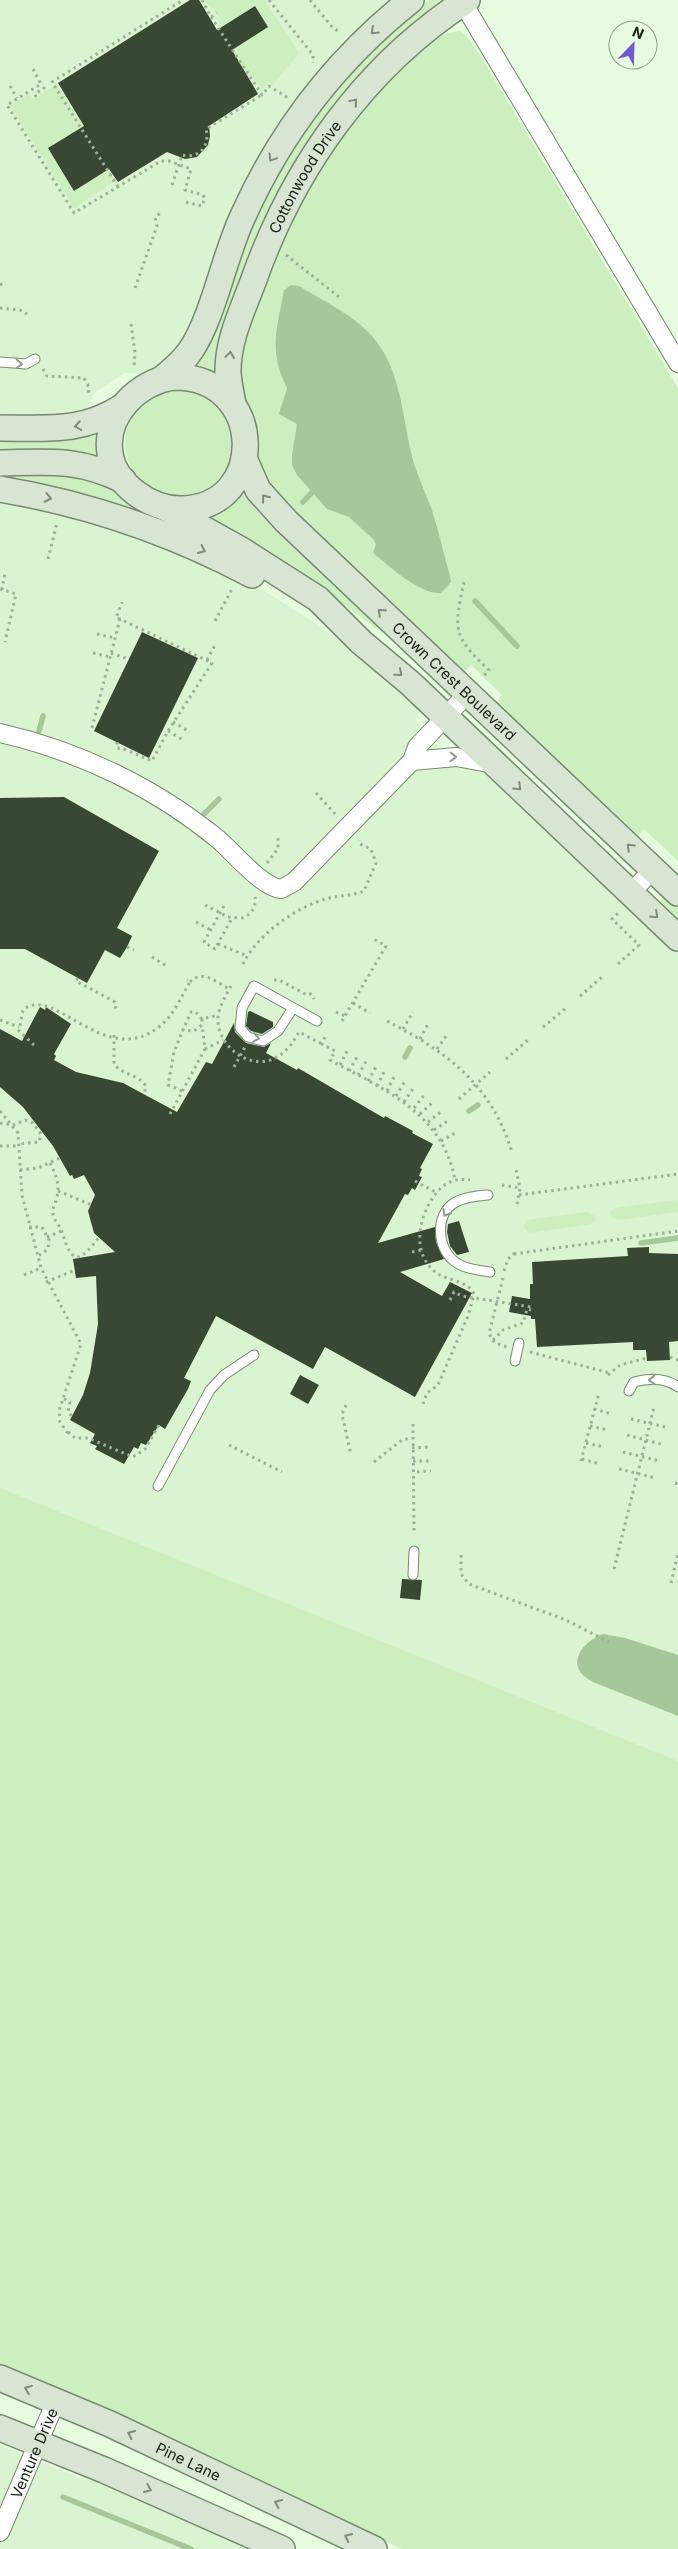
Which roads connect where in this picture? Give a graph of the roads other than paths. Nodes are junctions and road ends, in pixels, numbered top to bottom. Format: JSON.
{"nodes":[{"id":1,"x":411,"y":0,"type":"edge"},
{"id":2,"x":465,"y":1,"type":"edge"},
{"id":3,"x":35,"y":359,"type":"dead end"},
{"id":4,"x":0,"y":362,"type":"edge"},
{"id":5,"x":678,"y":363,"type":"edge"},
{"id":6,"x":162,"y":379,"type":"junction"},
{"id":7,"x":233,"y":404,"type":"junction"},
{"id":8,"x":122,"y":407,"type":"junction"},
{"id":9,"x":0,"y":428,"type":"edge"},
{"id":10,"x":244,"y":458,"type":"junction"},
{"id":11,"x":0,"y":463,"type":"edge"},
{"id":12,"x":123,"y":480,"type":"junction"},
{"id":13,"x":0,"y":489,"type":"edge"},
{"id":14,"x":166,"y":508,"type":"junction"},
{"id":15,"x":361,"y":642,"type":"junction"},
{"id":16,"x":468,"y":693,"type":"junction"},
{"id":17,"x":445,"y":717,"type":"junction"},
{"id":18,"x":0,"y":733,"type":"edge"},
{"id":19,"x":412,"y":761,"type":"junction"},
{"id":20,"x":494,"y":764,"type":"junction"},
{"id":21,"x":653,"y":869,"type":"junction"},
{"id":22,"x":678,"y":893,"type":"edge"},
{"id":23,"x":625,"y":902,"type":"junction"},
{"id":24,"x":678,"y":938,"type":"edge"},
{"id":25,"x":293,"y":1008,"type":"junction"},
{"id":26,"x":317,"y":1021,"type":"dead end"},
{"id":27,"x":488,"y":1195,"type":"dead end"},
{"id":28,"x":490,"y":1272,"type":"dead end"},
{"id":29,"x":519,"y":1342,"type":"dead end"},
{"id":30,"x":254,"y":1355,"type":"dead end"},
{"id":31,"x":515,"y":1361,"type":"dead end"},
{"id":32,"x":678,"y":1386,"type":"edge"},
{"id":33,"x":629,"y":1390,"type":"dead end"},
{"id":34,"x":158,"y":1486,"type":"dead end"},
{"id":35,"x":414,"y":1551,"type":"dead end"},
{"id":36,"x":413,"y":1575,"type":"dead end"},
{"id":37,"x":0,"y":2378,"type":"edge"},
{"id":38,"x":56,"y":2401,"type":"junction"},
{"id":39,"x":0,"y":2428,"type":"edge"},
{"id":40,"x":38,"y":2443,"type":"junction"},
{"id":41,"x":0,"y":2532,"type":"edge"},
{"id":42,"x":282,"y":2549,"type":"edge"},
{"id":43,"x":374,"y":2549,"type":"edge"}],
"edges":[{"from":1,"to":6,"type":"main road","one_way":true},
{"from":2,"to":5,"type":"street"},
{"from":7,"to":2,"type":"main road","name":"Cottonwood Drive","one_way":true},
{"from":4,"to":3,"type":"lane","one_way":true},
{"from":6,"to":7,"type":"main road"},
{"from":6,"to":8,"type":"main road"},
{"from":7,"to":10,"type":"main road"},
{"from":8,"to":9,"type":"main road","one_way":true},
{"from":8,"to":12,"type":"main road"},
{"from":10,"to":14,"type":"main road"},
{"from":16,"to":10,"type":"main road","name":"Crown Crest Boulevard","one_way":true},
{"from":11,"to":12,"type":"main road"},
{"from":12,"to":14,"type":"main road"},
{"from":13,"to":15,"type":"main road","one_way":true},
{"from":14,"to":15,"type":"main road"},
{"from":15,"to":17,"type":"main road","one_way":true},
{"from":16,"to":17,"type":"street"},
{"from":21,"to":16,"type":"main road","name":"Crown Crest Boulevard","one_way":true},
{"from":17,"to":19,"type":"street"},
{"from":17,"to":20,"type":"main road"},
{"from":18,"to":19,"type":"street"},
{"from":19,"to":20,"type":"street","one_way":true},
{"from":20,"to":23,"type":"main road","one_way":true},
{"from":21,"to":22,"type":"main road","name":"Crown Crest Boulevard"},
{"from":21,"to":23,"type":"street"},
{"from":23,"to":24,"type":"main road","one_way":true},
{"from":25,"to":25,"type":"lane","one_way":true},
{"from":25,"to":26,"type":"lane"},
{"from":27,"to":28,"type":"lane","one_way":true},
{"from":29,"to":31,"type":"lane"},
{"from":30,"to":34,"type":"lane"},
{"from":32,"to":33,"type":"lane","one_way":true},
{"from":35,"to":36,"type":"lane"},
{"from":38,"to":37,"type":"main road","name":"Pine Lane","one_way":true},
{"from":38,"to":40,"type":"street","name":"Venture Drive"},
{"from":43,"to":38,"type":"main road","name":"Pine Lane","one_way":true},
{"from":39,"to":40,"type":"main road"},
{"from":40,"to":41,"type":"street","name":"Venture Drive"},
{"from":40,"to":42,"type":"main road","one_way":true}]}
